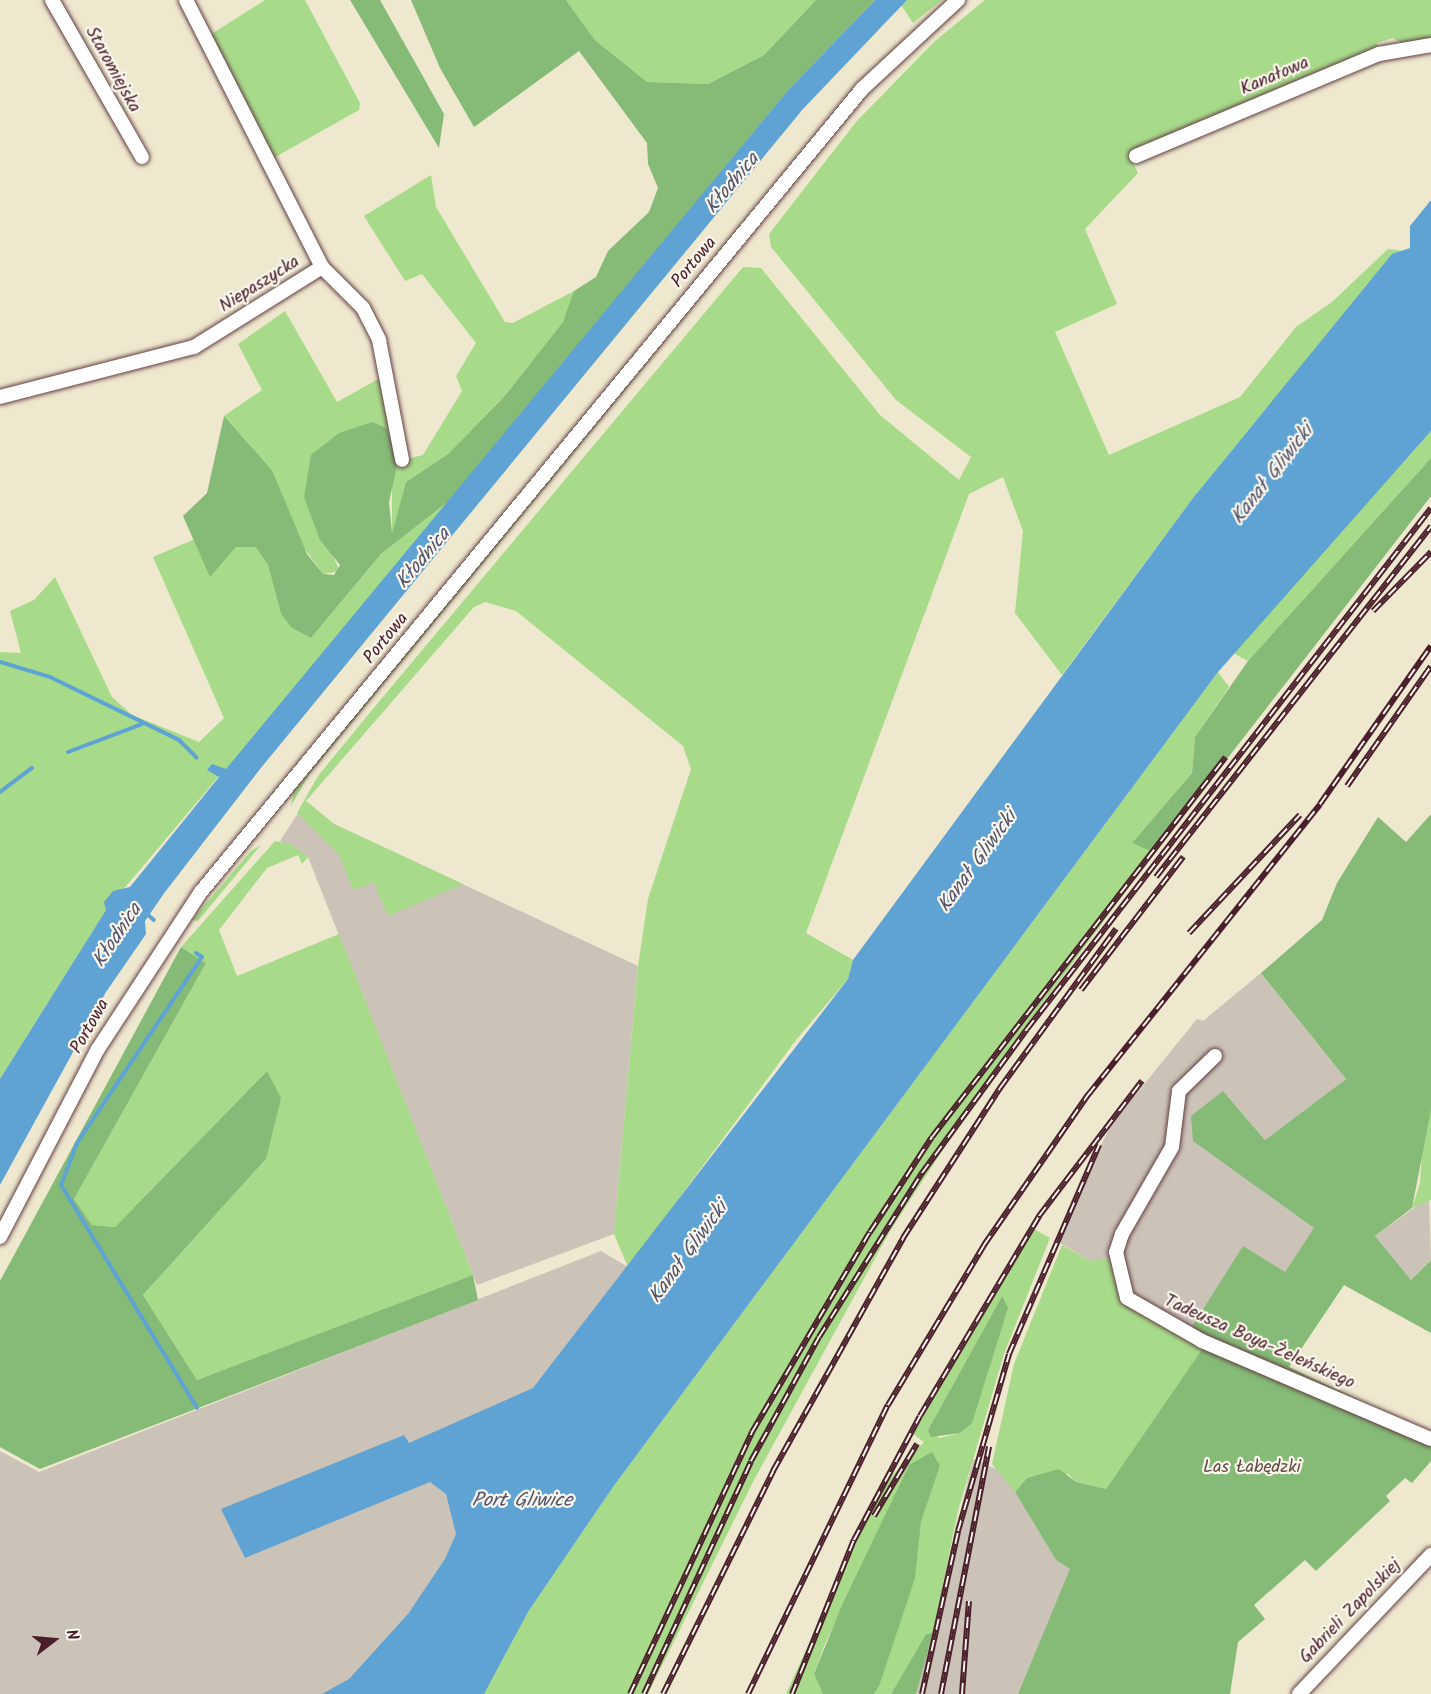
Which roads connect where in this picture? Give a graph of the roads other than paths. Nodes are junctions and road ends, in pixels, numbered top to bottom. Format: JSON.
{"nodes":[{"id":1,"x":52,"y":0,"type":"edge"},
{"id":2,"x":186,"y":0,"type":"edge"},
{"id":3,"x":958,"y":0,"type":"edge"},
{"id":4,"x":1431,"y":45,"type":"edge"},
{"id":5,"x":1136,"y":156,"type":"dead end"},
{"id":6,"x":142,"y":158,"type":"dead end"},
{"id":7,"x":322,"y":267,"type":"junction"},
{"id":8,"x":0,"y":397,"type":"edge"},
{"id":9,"x":402,"y":460,"type":"dead end"},
{"id":10,"x":1215,"y":1056,"type":"dead end"},
{"id":11,"x":0,"y":1237,"type":"edge"},
{"id":12,"x":1431,"y":1439,"type":"edge"},
{"id":13,"x":1431,"y":1555,"type":"edge"},
{"id":14,"x":1299,"y":1694,"type":"edge"}],
"edges":[{"from":1,"to":6,"type":"street","name":"Staromiejska"},
{"from":2,"to":7,"type":"street","name":"Niepaszycka"},
{"from":3,"to":11,"type":"street","name":"Portowa"},
{"from":4,"to":5,"type":"street","name":"Kanałowa"},
{"from":7,"to":8,"type":"street","name":"Niepaszycka"},
{"from":7,"to":9,"type":"street"},
{"from":10,"to":12,"type":"street","name":"Tadeusza Boya-Żeleńskiego"},
{"from":13,"to":14,"type":"street","name":"Gabrieli Zapolskiej"}]}
